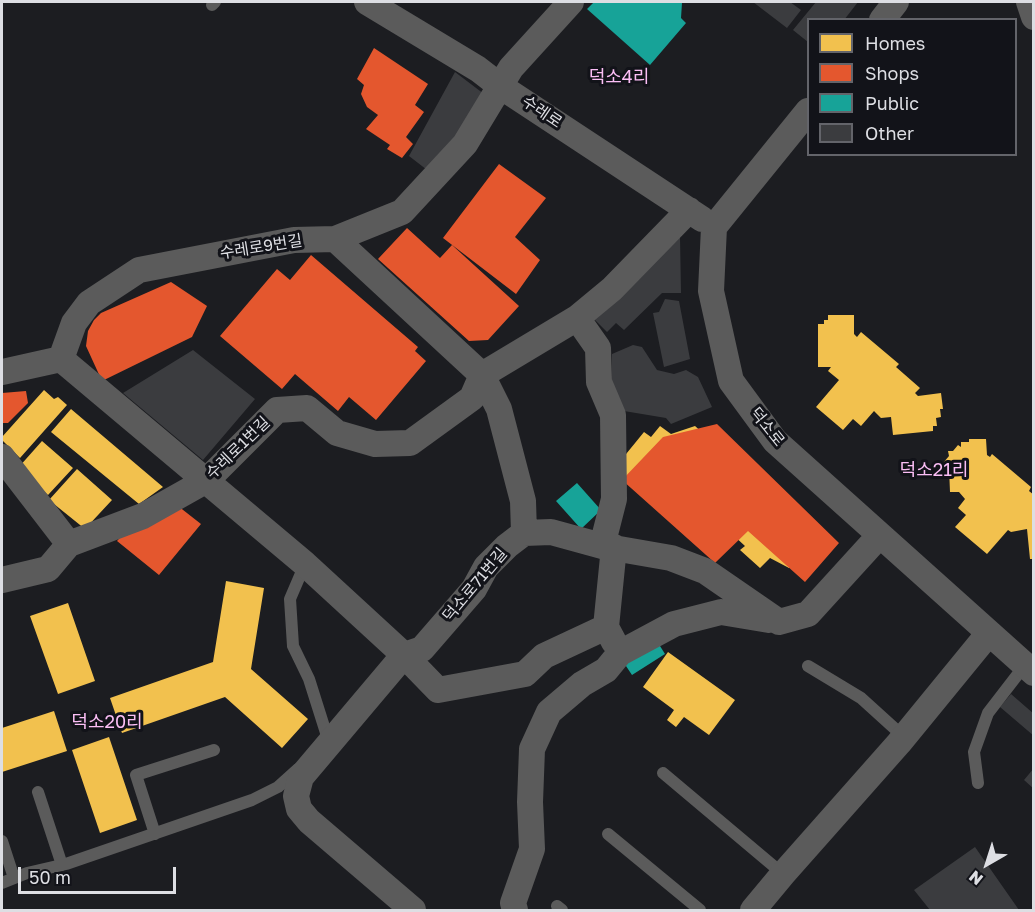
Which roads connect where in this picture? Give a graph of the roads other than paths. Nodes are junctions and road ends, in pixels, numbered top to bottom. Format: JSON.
{"nodes":[{"id":1,"x":367,"y":2,"type":"edge"},
{"id":2,"x":571,"y":2,"type":"edge"},
{"id":3,"x":896,"y":2,"type":"edge"},
{"id":4,"x":884,"y":18,"type":"edge"},
{"id":5,"x":500,"y":86,"type":"junction"},
{"id":6,"x":807,"y":112,"type":"edge"},
{"id":7,"x":688,"y":210,"type":"junction"},
{"id":8,"x":714,"y":227,"type":"junction"},
{"id":9,"x":335,"y":239,"type":"junction"},
{"id":10,"x":577,"y":318,"type":"junction"},
{"id":11,"x":61,"y":359,"type":"junction"},
{"id":12,"x":2,"y":372,"type":"edge"},
{"id":13,"x":482,"y":375,"type":"junction"},
{"id":14,"x":2,"y":457,"type":"edge"},
{"id":15,"x":207,"y":480,"type":"junction"},
{"id":16,"x":524,"y":533,"type":"junction"},
{"id":17,"x":880,"y":535,"type":"junction"},
{"id":18,"x":69,"y":544,"type":"junction"},
{"id":19,"x":608,"y":546,"type":"junction"},
{"id":20,"x":305,"y":564,"type":"junction"},
{"id":21,"x":2,"y":579,"type":"edge"},
{"id":22,"x":778,"y":622,"type":"junction"},
{"id":23,"x":606,"y":627,"type":"junction"},
{"id":24,"x":989,"y":633,"type":"junction"},
{"id":25,"x":620,"y":653,"type":"junction"},
{"id":26,"x":404,"y":655,"type":"junction"},
{"id":27,"x":808,"y":666,"type":"dead end"},
{"id":28,"x":1029,"y":669,"type":"edge"},
{"id":29,"x":904,"y":737,"type":"junction"},
{"id":30,"x":214,"y":750,"type":"dead end"},
{"id":31,"x":663,"y":773,"type":"dead end"},
{"id":32,"x":978,"y":783,"type":"dead end"},
{"id":33,"x":38,"y":792,"type":"dead end"},
{"id":34,"x":155,"y":834,"type":"junction"},
{"id":35,"x":608,"y":834,"type":"dead end"},
{"id":36,"x":2,"y":841,"type":"edge"},
{"id":37,"x":62,"y":865,"type":"junction"},
{"id":38,"x":783,"y":874,"type":"junction"},
{"id":39,"x":14,"y":878,"type":"junction"},
{"id":40,"x":2,"y":883,"type":"edge"},
{"id":41,"x":413,"y":910,"type":"edge"},
{"id":42,"x":515,"y":910,"type":"edge"},
{"id":43,"x":700,"y":910,"type":"edge"},
{"id":44,"x":753,"y":910,"type":"edge"}],
"edges":[{"from":1,"to":5,"type":"street","name":"수레로"},
{"from":2,"to":5,"type":"street","name":"수레로9번길"},
{"from":3,"to":4,"type":"street"},
{"from":5,"to":7,"type":"street","name":"수레로"},
{"from":5,"to":9,"type":"street","name":"수레로9번길"},
{"from":6,"to":8,"type":"street"},
{"from":7,"to":8,"type":"street","name":"수레로"},
{"from":7,"to":10,"type":"street"},
{"from":8,"to":17,"type":"street","name":"덕소로"},
{"from":9,"to":11,"type":"street","name":"수레로9번길"},
{"from":9,"to":13,"type":"street"},
{"from":10,"to":13,"type":"street"},
{"from":10,"to":19,"type":"street"},
{"from":11,"to":12,"type":"street"},
{"from":11,"to":15,"type":"street"},
{"from":13,"to":15,"type":"street","name":"수레로1번길"},
{"from":13,"to":16,"type":"street"},
{"from":14,"to":18,"type":"street"},
{"from":15,"to":18,"type":"street","name":"수레로1번길"},
{"from":15,"to":20,"type":"street"},
{"from":16,"to":19,"type":"street"},
{"from":16,"to":26,"type":"street","name":"덕소로71번길"},
{"from":17,"to":22,"type":"street"},
{"from":17,"to":24,"type":"street","name":"덕소로"},
{"from":18,"to":21,"type":"street","name":"수레로1번길"},
{"from":19,"to":22,"type":"street"},
{"from":19,"to":23,"type":"street"},
{"from":20,"to":26,"type":"street"},
{"from":20,"to":34,"type":"lane"},
{"from":22,"to":25,"type":"street"},
{"from":23,"to":25,"type":"street"},
{"from":23,"to":26,"type":"street"},
{"from":24,"to":28,"type":"street","name":"덕소로"},
{"from":24,"to":29,"type":"street"},
{"from":25,"to":42,"type":"street"},
{"from":26,"to":41,"type":"street","name":"덕소로71번길"},
{"from":27,"to":29,"type":"lane"},
{"from":28,"to":32,"type":"lane"},
{"from":29,"to":38,"type":"street"},
{"from":30,"to":34,"type":"lane"},
{"from":31,"to":38,"type":"lane"},
{"from":33,"to":37,"type":"lane"},
{"from":34,"to":37,"type":"lane"},
{"from":35,"to":43,"type":"lane"},
{"from":36,"to":39,"type":"lane"},
{"from":37,"to":39,"type":"lane"},
{"from":38,"to":44,"type":"street"},
{"from":39,"to":40,"type":"lane"}]}
